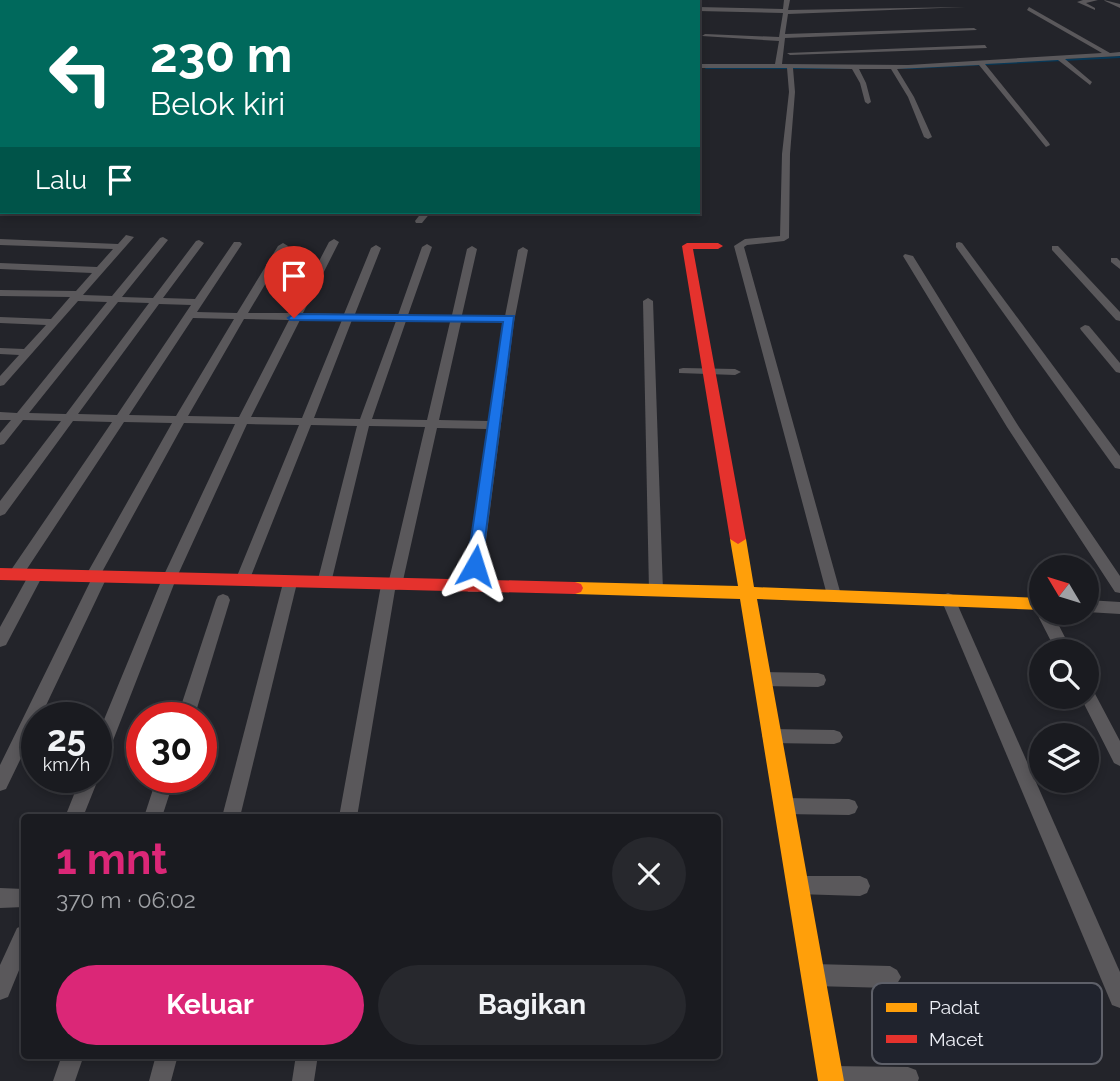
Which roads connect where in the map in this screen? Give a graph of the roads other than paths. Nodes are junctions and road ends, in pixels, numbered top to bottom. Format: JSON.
{"nodes":[{"id":1,"x":941,"y":0,"type":"edge"},
{"id":2,"x":958,"y":0,"type":"edge"},
{"id":3,"x":1095,"y":0,"type":"edge"},
{"id":4,"x":1107,"y":0,"type":"edge"},
{"id":5,"x":1120,"y":6,"type":"edge"},
{"id":6,"x":787,"y":7,"type":"edge"},
{"id":7,"x":963,"y":7,"type":"junction"},
{"id":8,"x":700,"y":9,"type":"edge"},
{"id":9,"x":1029,"y":9,"type":"dead end"},
{"id":10,"x":1093,"y":9,"type":"dead end"},
{"id":11,"x":802,"y":18,"type":"dead end"},
{"id":12,"x":970,"y":22,"type":"dead end"},
{"id":13,"x":974,"y":30,"type":"junction"},
{"id":14,"x":705,"y":36,"type":"dead end"},
{"id":15,"x":783,"y":37,"type":"junction"},
{"id":16,"x":979,"y":38,"type":"junction"},
{"id":17,"x":954,"y":39,"type":"dead end"},
{"id":18,"x":941,"y":40,"type":"dead end"},
{"id":19,"x":789,"y":43,"type":"dead end"},
{"id":20,"x":985,"y":47,"type":"junction"},
{"id":21,"x":790,"y":53,"type":"dead end"},
{"id":22,"x":716,"y":55,"type":"dead end"},
{"id":23,"x":1116,"y":57,"type":"edge"},
{"id":24,"x":1060,"y":58,"type":"junction"},
{"id":25,"x":992,"y":62,"type":"junction"},
{"id":26,"x":981,"y":63,"type":"junction"},
{"id":27,"x":700,"y":66,"type":"edge"},
{"id":28,"x":714,"y":66,"type":"junction"},
{"id":29,"x":893,"y":67,"type":"junction"},
{"id":30,"x":784,"y":68,"type":"junction"},
{"id":31,"x":855,"y":68,"type":"junction"},
{"id":32,"x":1090,"y":83,"type":"dead end"},
{"id":33,"x":868,"y":102,"type":"dead end"},
{"id":34,"x":928,"y":137,"type":"dead end"},
{"id":35,"x":1046,"y":145,"type":"dead end"},
{"id":36,"x":425,"y":214,"type":"edge"},
{"id":37,"x":419,"y":221,"type":"dead end"},
{"id":38,"x":130,"y":237,"type":"dead end"},
{"id":39,"x":163,"y":240,"type":"dead end"},
{"id":40,"x":0,"y":242,"type":"edge"},
{"id":41,"x":334,"y":242,"type":"dead end"},
{"id":42,"x":199,"y":243,"type":"dead end"},
{"id":43,"x":237,"y":244,"type":"dead end"},
{"id":44,"x":958,"y":245,"type":"dead end"},
{"id":45,"x":283,"y":246,"type":"dead end"},
{"id":46,"x":718,"y":246,"type":"dead end"},
{"id":47,"x":120,"y":247,"type":"junction"},
{"id":48,"x":427,"y":247,"type":"dead end"},
{"id":49,"x":376,"y":248,"type":"dead end"},
{"id":50,"x":1055,"y":248,"type":"dead end"},
{"id":51,"x":472,"y":249,"type":"dead end"},
{"id":52,"x":523,"y":250,"type":"dead end"},
{"id":53,"x":908,"y":256,"type":"dead end"},
{"id":54,"x":0,"y":266,"type":"edge"},
{"id":55,"x":99,"y":270,"type":"junction"},
{"id":56,"x":0,"y":293,"type":"edge"},
{"id":57,"x":76,"y":296,"type":"junction"},
{"id":58,"x":114,"y":299,"type":"junction"},
{"id":59,"x":156,"y":301,"type":"junction"},
{"id":60,"x":648,"y":301,"type":"dead end"},
{"id":61,"x":198,"y":302,"type":"junction"},
{"id":62,"x":190,"y":315,"type":"junction"},
{"id":63,"x":241,"y":316,"type":"junction"},
{"id":64,"x":294,"y":318,"type":"junction"},
{"id":65,"x":402,"y":318,"type":"junction"},
{"id":66,"x":457,"y":318,"type":"junction"},
{"id":67,"x":1120,"y":318,"type":"edge"},
{"id":68,"x":348,"y":319,"type":"junction"},
{"id":69,"x":510,"y":319,"type":"junction"},
{"id":70,"x":0,"y":320,"type":"edge"},
{"id":71,"x":54,"y":322,"type":"junction"},
{"id":72,"x":1085,"y":328,"type":"dead end"},
{"id":73,"x":0,"y":351,"type":"edge"},
{"id":74,"x":27,"y":352,"type":"junction"},
{"id":75,"x":1120,"y":370,"type":"edge"},
{"id":76,"x":682,"y":371,"type":"dead end"},
{"id":77,"x":708,"y":372,"type":"junction"},
{"id":78,"x":735,"y":372,"type":"dead end"},
{"id":79,"x":0,"y":383,"type":"edge"},
{"id":80,"x":0,"y":416,"type":"edge"},
{"id":81,"x":19,"y":416,"type":"junction"},
{"id":82,"x":68,"y":418,"type":"junction"},
{"id":83,"x":120,"y":419,"type":"junction"},
{"id":84,"x":179,"y":420,"type":"junction"},
{"id":85,"x":243,"y":420,"type":"junction"},
{"id":86,"x":304,"y":422,"type":"junction"},
{"id":87,"x":364,"y":424,"type":"junction"},
{"id":88,"x":432,"y":425,"type":"junction"},
{"id":89,"x":494,"y":425,"type":"junction"},
{"id":90,"x":0,"y":441,"type":"edge"},
{"id":91,"x":1120,"y":465,"type":"edge"},
{"id":92,"x":0,"y":511,"type":"edge"},
{"id":93,"x":8,"y":574,"type":"edge"},
{"id":94,"x":36,"y":575,"type":"junction"},
{"id":95,"x":96,"y":577,"type":"junction"},
{"id":96,"x":169,"y":579,"type":"junction"},
{"id":97,"x":242,"y":581,"type":"junction"},
{"id":98,"x":290,"y":583,"type":"junction"},
{"id":99,"x":324,"y":583,"type":"junction"},
{"id":100,"x":391,"y":585,"type":"junction"},
{"id":101,"x":473,"y":588,"type":"junction"},
{"id":102,"x":1120,"y":588,"type":"edge"},
{"id":103,"x":656,"y":592,"type":"junction"},
{"id":104,"x":747,"y":594,"type":"junction"},
{"id":105,"x":834,"y":595,"type":"junction"},
{"id":106,"x":948,"y":599,"type":"junction"},
{"id":107,"x":223,"y":600,"type":"dead end"},
{"id":108,"x":1029,"y":606,"type":"edge"},
{"id":109,"x":1099,"y":607,"type":"edge"},
{"id":110,"x":1120,"y":608,"type":"edge"},
{"id":111,"x":0,"y":642,"type":"edge"},
{"id":112,"x":761,"y":679,"type":"junction"},
{"id":113,"x":818,"y":680,"type":"dead end"},
{"id":114,"x":190,"y":702,"type":"edge"},
{"id":115,"x":1094,"y":709,"type":"edge"},
{"id":116,"x":112,"y":721,"type":"edge"},
{"id":117,"x":771,"y":736,"type":"junction"},
{"id":118,"x":834,"y":737,"type":"dead end"},
{"id":119,"x":1120,"y":758,"type":"edge"},
{"id":120,"x":0,"y":783,"type":"edge"},
{"id":121,"x":84,"y":793,"type":"edge"},
{"id":122,"x":161,"y":793,"type":"edge"},
{"id":123,"x":783,"y":806,"type":"junction"},
{"id":124,"x":849,"y":807,"type":"dead end"},
{"id":125,"x":75,"y":814,"type":"edge"},
{"id":126,"x":154,"y":814,"type":"edge"},
{"id":127,"x":232,"y":814,"type":"edge"},
{"id":128,"x":349,"y":814,"type":"edge"},
{"id":129,"x":797,"y":884,"type":"junction"},
{"id":130,"x":860,"y":886,"type":"dead end"},
{"id":131,"x":0,"y":898,"type":"edge"},
{"id":132,"x":21,"y":898,"type":"edge"},
{"id":133,"x":21,"y":942,"type":"edge"},
{"id":134,"x":813,"y":975,"type":"junction"},
{"id":135,"x":890,"y":977,"type":"dead end"},
{"id":136,"x":0,"y":989,"type":"edge"},
{"id":137,"x":1120,"y":997,"type":"edge"},
{"id":138,"x":72,"y":1059,"type":"edge"},
{"id":139,"x":166,"y":1059,"type":"edge"},
{"id":140,"x":306,"y":1059,"type":"edge"},
{"id":141,"x":908,"y":1078,"type":"dead end"},
{"id":142,"x":830,"y":1079,"type":"edge"},
{"id":143,"x":64,"y":1081,"type":"edge"},
{"id":144,"x":160,"y":1081,"type":"edge"},
{"id":145,"x":303,"y":1081,"type":"edge"}],
"edges":[{"from":1,"to":6,"type":"street"},
{"from":2,"to":7,"type":"street"},
{"from":3,"to":10,"type":"street"},
{"from":4,"to":5,"type":"street"},
{"from":6,"to":7,"type":"street"},
{"from":6,"to":8,"type":"street"},
{"from":6,"to":15,"type":"street"},
{"from":7,"to":11,"type":"street"},
{"from":9,"to":23,"type":"street"},
{"from":12,"to":13,"type":"street"},
{"from":13,"to":15,"type":"street"},
{"from":13,"to":16,"type":"street"},
{"from":14,"to":15,"type":"street"},
{"from":15,"to":30,"type":"street"},
{"from":16,"to":17,"type":"street"},
{"from":16,"to":20,"type":"street"},
{"from":18,"to":19,"type":"street"},
{"from":20,"to":21,"type":"street"},
{"from":20,"to":25,"type":"street"},
{"from":22,"to":28,"type":"street"},
{"from":23,"to":24,"type":"street"},
{"from":24,"to":25,"type":"street"},
{"from":24,"to":32,"type":"street"},
{"from":25,"to":26,"type":"street"},
{"from":26,"to":29,"type":"street"},
{"from":26,"to":35,"type":"street"},
{"from":27,"to":28,"type":"street"},
{"from":28,"to":30,"type":"street"},
{"from":29,"to":31,"type":"street"},
{"from":29,"to":34,"type":"street"},
{"from":30,"to":31,"type":"street"},
{"from":30,"to":105,"type":"street"},
{"from":31,"to":33,"type":"street"},
{"from":36,"to":37,"type":"street"},
{"from":38,"to":47,"type":"street"},
{"from":39,"to":58,"type":"street"},
{"from":40,"to":47,"type":"street"},
{"from":41,"to":64,"type":"street"},
{"from":42,"to":59,"type":"street"},
{"from":43,"to":61,"type":"street"},
{"from":44,"to":91,"type":"street"},
{"from":45,"to":63,"type":"street"},
{"from":46,"to":77,"type":"street"},
{"from":47,"to":55,"type":"street"},
{"from":48,"to":65,"type":"street"},
{"from":49,"to":68,"type":"street"},
{"from":50,"to":67,"type":"street"},
{"from":51,"to":66,"type":"street"},
{"from":52,"to":69,"type":"street"},
{"from":53,"to":102,"type":"street"},
{"from":54,"to":55,"type":"street"},
{"from":55,"to":57,"type":"street"},
{"from":56,"to":57,"type":"street"},
{"from":57,"to":58,"type":"street"},
{"from":57,"to":71,"type":"street"},
{"from":58,"to":59,"type":"street"},
{"from":58,"to":81,"type":"street"},
{"from":59,"to":61,"type":"street"},
{"from":59,"to":82,"type":"street"},
{"from":60,"to":103,"type":"street"},
{"from":61,"to":62,"type":"street"},
{"from":62,"to":63,"type":"street"},
{"from":62,"to":83,"type":"street"},
{"from":63,"to":64,"type":"street"},
{"from":63,"to":84,"type":"street"},
{"from":64,"to":68,"type":"street"},
{"from":64,"to":85,"type":"street"},
{"from":65,"to":66,"type":"street"},
{"from":65,"to":68,"type":"street"},
{"from":65,"to":87,"type":"street"},
{"from":66,"to":69,"type":"street"},
{"from":66,"to":88,"type":"street"},
{"from":68,"to":86,"type":"street"},
{"from":69,"to":89,"type":"street"},
{"from":70,"to":71,"type":"street"},
{"from":71,"to":74,"type":"street"},
{"from":72,"to":75,"type":"street"},
{"from":73,"to":74,"type":"street"},
{"from":74,"to":79,"type":"street"},
{"from":76,"to":77,"type":"street"},
{"from":77,"to":78,"type":"street"},
{"from":77,"to":104,"type":"street"},
{"from":80,"to":81,"type":"street"},
{"from":81,"to":82,"type":"street"},
{"from":81,"to":90,"type":"street"},
{"from":82,"to":83,"type":"street"},
{"from":82,"to":92,"type":"street"},
{"from":83,"to":84,"type":"street"},
{"from":83,"to":93,"type":"street"},
{"from":84,"to":85,"type":"street"},
{"from":84,"to":95,"type":"street"},
{"from":85,"to":86,"type":"street"},
{"from":85,"to":96,"type":"street"},
{"from":86,"to":87,"type":"street"},
{"from":86,"to":97,"type":"street"},
{"from":87,"to":88,"type":"street"},
{"from":87,"to":99,"type":"street"},
{"from":88,"to":89,"type":"street"},
{"from":88,"to":100,"type":"street"},
{"from":89,"to":101,"type":"street"},
{"from":93,"to":94,"type":"street"},
{"from":94,"to":95,"type":"street"},
{"from":94,"to":111,"type":"street"},
{"from":95,"to":96,"type":"street"},
{"from":95,"to":120,"type":"street"},
{"from":96,"to":97,"type":"street"},
{"from":96,"to":116,"type":"street"},
{"from":97,"to":98,"type":"street"},
{"from":98,"to":99,"type":"street"},
{"from":98,"to":127,"type":"street"},
{"from":99,"to":100,"type":"street"},
{"from":100,"to":101,"type":"street"},
{"from":100,"to":128,"type":"street"},
{"from":101,"to":103,"type":"street"},
{"from":103,"to":104,"type":"street"},
{"from":104,"to":105,"type":"street"},
{"from":104,"to":112,"type":"street"},
{"from":105,"to":106,"type":"street"},
{"from":106,"to":108,"type":"street"},
{"from":106,"to":137,"type":"street"},
{"from":107,"to":114,"type":"street"},
{"from":109,"to":110,"type":"street"},
{"from":112,"to":113,"type":"street"},
{"from":112,"to":117,"type":"street"},
{"from":115,"to":119,"type":"street"},
{"from":117,"to":118,"type":"street"},
{"from":117,"to":123,"type":"street"},
{"from":121,"to":125,"type":"street"},
{"from":122,"to":126,"type":"street"},
{"from":123,"to":124,"type":"street"},
{"from":123,"to":129,"type":"street"},
{"from":129,"to":130,"type":"street"},
{"from":129,"to":134,"type":"street"},
{"from":131,"to":132,"type":"street"},
{"from":133,"to":136,"type":"street"},
{"from":134,"to":135,"type":"street"},
{"from":134,"to":142,"type":"street"},
{"from":138,"to":143,"type":"street"},
{"from":139,"to":144,"type":"street"},
{"from":140,"to":145,"type":"street"},
{"from":141,"to":142,"type":"street"}]}
